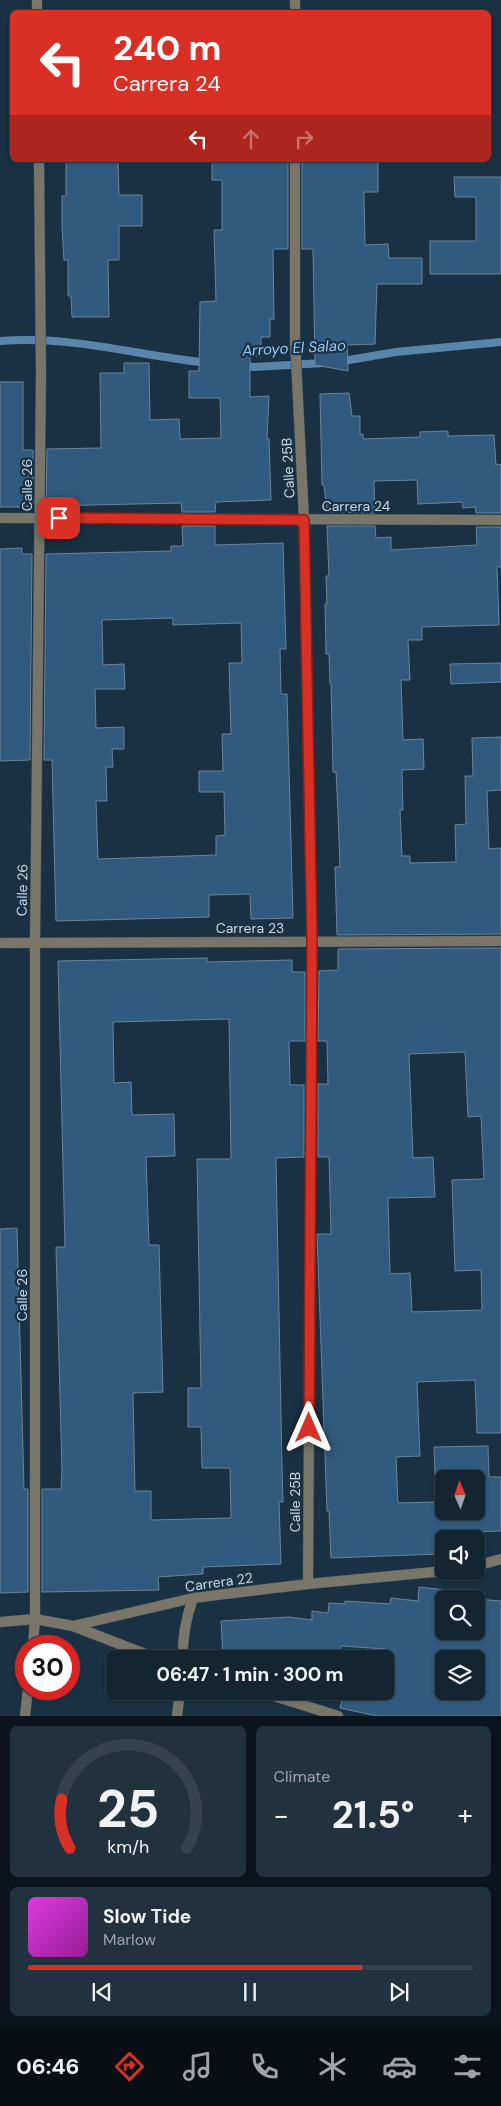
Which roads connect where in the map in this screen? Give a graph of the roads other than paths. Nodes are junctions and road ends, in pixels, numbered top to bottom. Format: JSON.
{"nodes":[{"id":1,"x":39,"y":162,"type":"edge"},
{"id":2,"x":295,"y":162,"type":"edge"},
{"id":3,"x":40,"y":517,"type":"junction"},
{"id":4,"x":0,"y":518,"type":"edge"},
{"id":5,"x":304,"y":520,"type":"junction"},
{"id":6,"x":501,"y":520,"type":"edge"},
{"id":7,"x":501,"y":941,"type":"edge"},
{"id":8,"x":35,"y":942,"type":"junction"},
{"id":9,"x":312,"y":942,"type":"junction"},
{"id":10,"x":0,"y":943,"type":"edge"},
{"id":11,"x":501,"y":1559,"type":"edge"},
{"id":12,"x":485,"y":1563,"type":"edge"},
{"id":13,"x":435,"y":1572,"type":"edge"},
{"id":14,"x":308,"y":1584,"type":"junction"},
{"id":15,"x":193,"y":1598,"type":"junction"},
{"id":16,"x":36,"y":1619,"type":"junction"},
{"id":17,"x":0,"y":1622,"type":"edge"},
{"id":18,"x":73,"y":1626,"type":"junction"},
{"id":19,"x":34,"y":1635,"type":"edge"},
{"id":20,"x":135,"y":1650,"type":"edge"},
{"id":21,"x":183,"y":1650,"type":"edge"},
{"id":22,"x":27,"y":1700,"type":"edge"},
{"id":23,"x":179,"y":1700,"type":"edge"},
{"id":24,"x":287,"y":1700,"type":"edge"},
{"id":25,"x":25,"y":1716,"type":"edge"},
{"id":26,"x":177,"y":1716,"type":"edge"},
{"id":27,"x":338,"y":1716,"type":"edge"}],
"edges":[{"from":1,"to":3,"type":"street","name":"Calle 26"},
{"from":2,"to":5,"type":"street","name":"Calle 25B"},
{"from":3,"to":4,"type":"street","name":"Carrera 24"},
{"from":3,"to":5,"type":"street","name":"Carrera 24"},
{"from":3,"to":8,"type":"street","name":"Calle 26"},
{"from":5,"to":6,"type":"street","name":"Carrera 24"},
{"from":5,"to":9,"type":"street","name":"Calle 25B"},
{"from":7,"to":9,"type":"street","name":"Carrera 23"},
{"from":8,"to":9,"type":"street","name":"Carrera 23"},
{"from":8,"to":10,"type":"street","name":"Carrera 23"},
{"from":8,"to":16,"type":"street","name":"Calle 26"},
{"from":9,"to":14,"type":"street","name":"Calle 25B"},
{"from":11,"to":12,"type":"street"},
{"from":13,"to":14,"type":"street","name":"Carrera 22"},
{"from":14,"to":15,"type":"street","name":"Carrera 22"},
{"from":15,"to":18,"type":"street","name":"Carrera 22"},
{"from":15,"to":21,"type":"street"},
{"from":16,"to":17,"type":"street","name":"Carrera 22"},
{"from":16,"to":18,"type":"street","name":"Carrera 22"},
{"from":16,"to":19,"type":"street","name":"Calle 26"},
{"from":18,"to":20,"type":"street"},
{"from":22,"to":25,"type":"street"},
{"from":23,"to":26,"type":"street"},
{"from":24,"to":27,"type":"street"}]}
